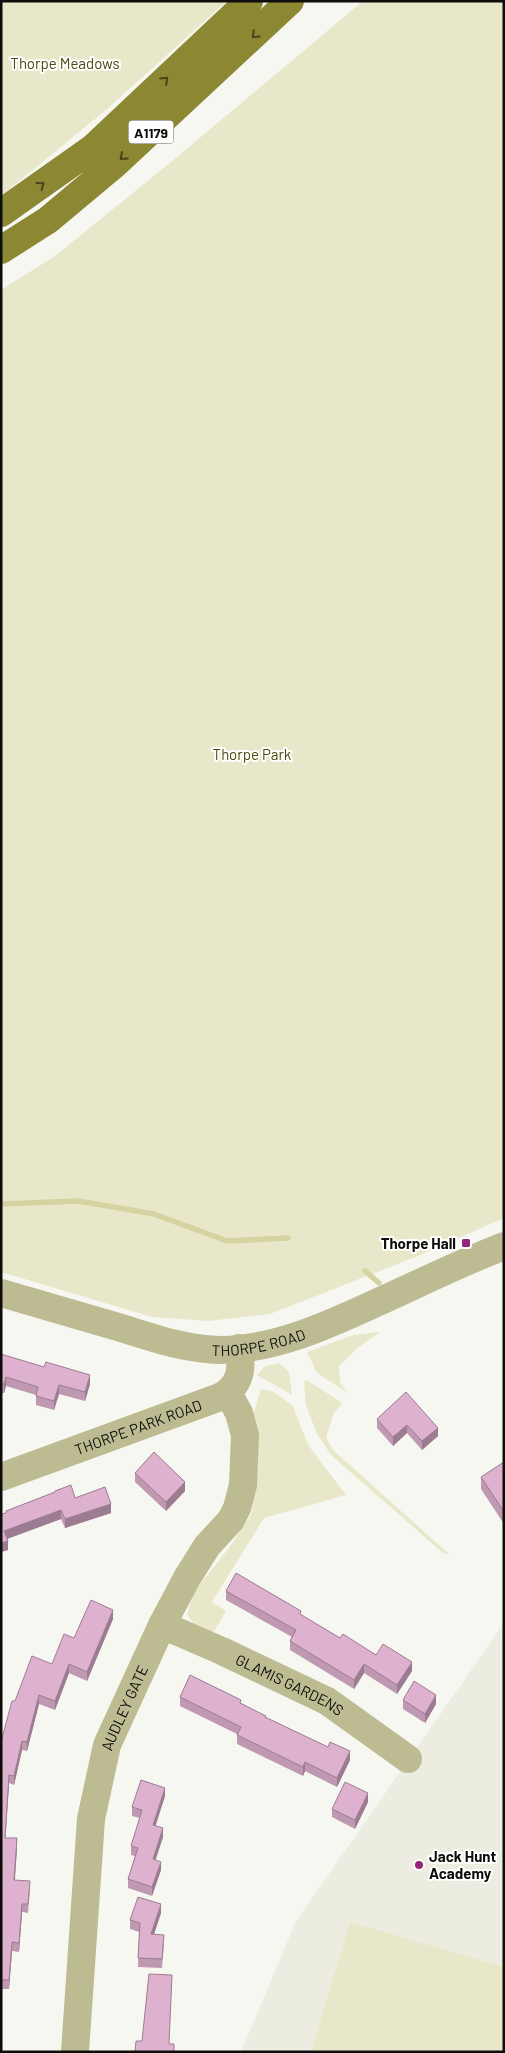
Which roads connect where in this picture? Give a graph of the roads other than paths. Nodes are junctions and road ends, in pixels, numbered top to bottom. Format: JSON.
{"nodes":[{"id":1,"x":248,"y":1,"type":"edge"},
{"id":2,"x":290,"y":1,"type":"edge"},
{"id":3,"x":1,"y":213,"type":"edge"},
{"id":4,"x":1,"y":250,"type":"edge"},
{"id":5,"x":504,"y":1246,"type":"edge"},
{"id":6,"x":1,"y":1293,"type":"edge"},
{"id":7,"x":239,"y":1348,"type":"junction"},
{"id":8,"x":228,"y":1393,"type":"junction"},
{"id":9,"x":1,"y":1477,"type":"edge"},
{"id":10,"x":162,"y":1625,"type":"junction"},
{"id":11,"x":408,"y":1759,"type":"dead end"},
{"id":12,"x":75,"y":2052,"type":"edge"}],
"edges":[{"from":3,"to":1,"type":"main road","number":"A1179","one_way":true},
{"from":2,"to":4,"type":"main road","number":"A1179","one_way":true},
{"from":5,"to":7,"type":"street","name":"THORPE ROAD"},
{"from":6,"to":7,"type":"street","name":"THORPE ROAD"},
{"from":7,"to":8,"type":"street"},
{"from":8,"to":9,"type":"street","name":"THORPE PARK ROAD"},
{"from":8,"to":10,"type":"street","name":"AUDLEY GATE"},
{"from":10,"to":11,"type":"street","name":"GLAMIS GARDENS"},
{"from":10,"to":12,"type":"street","name":"AUDLEY GATE"}]}
